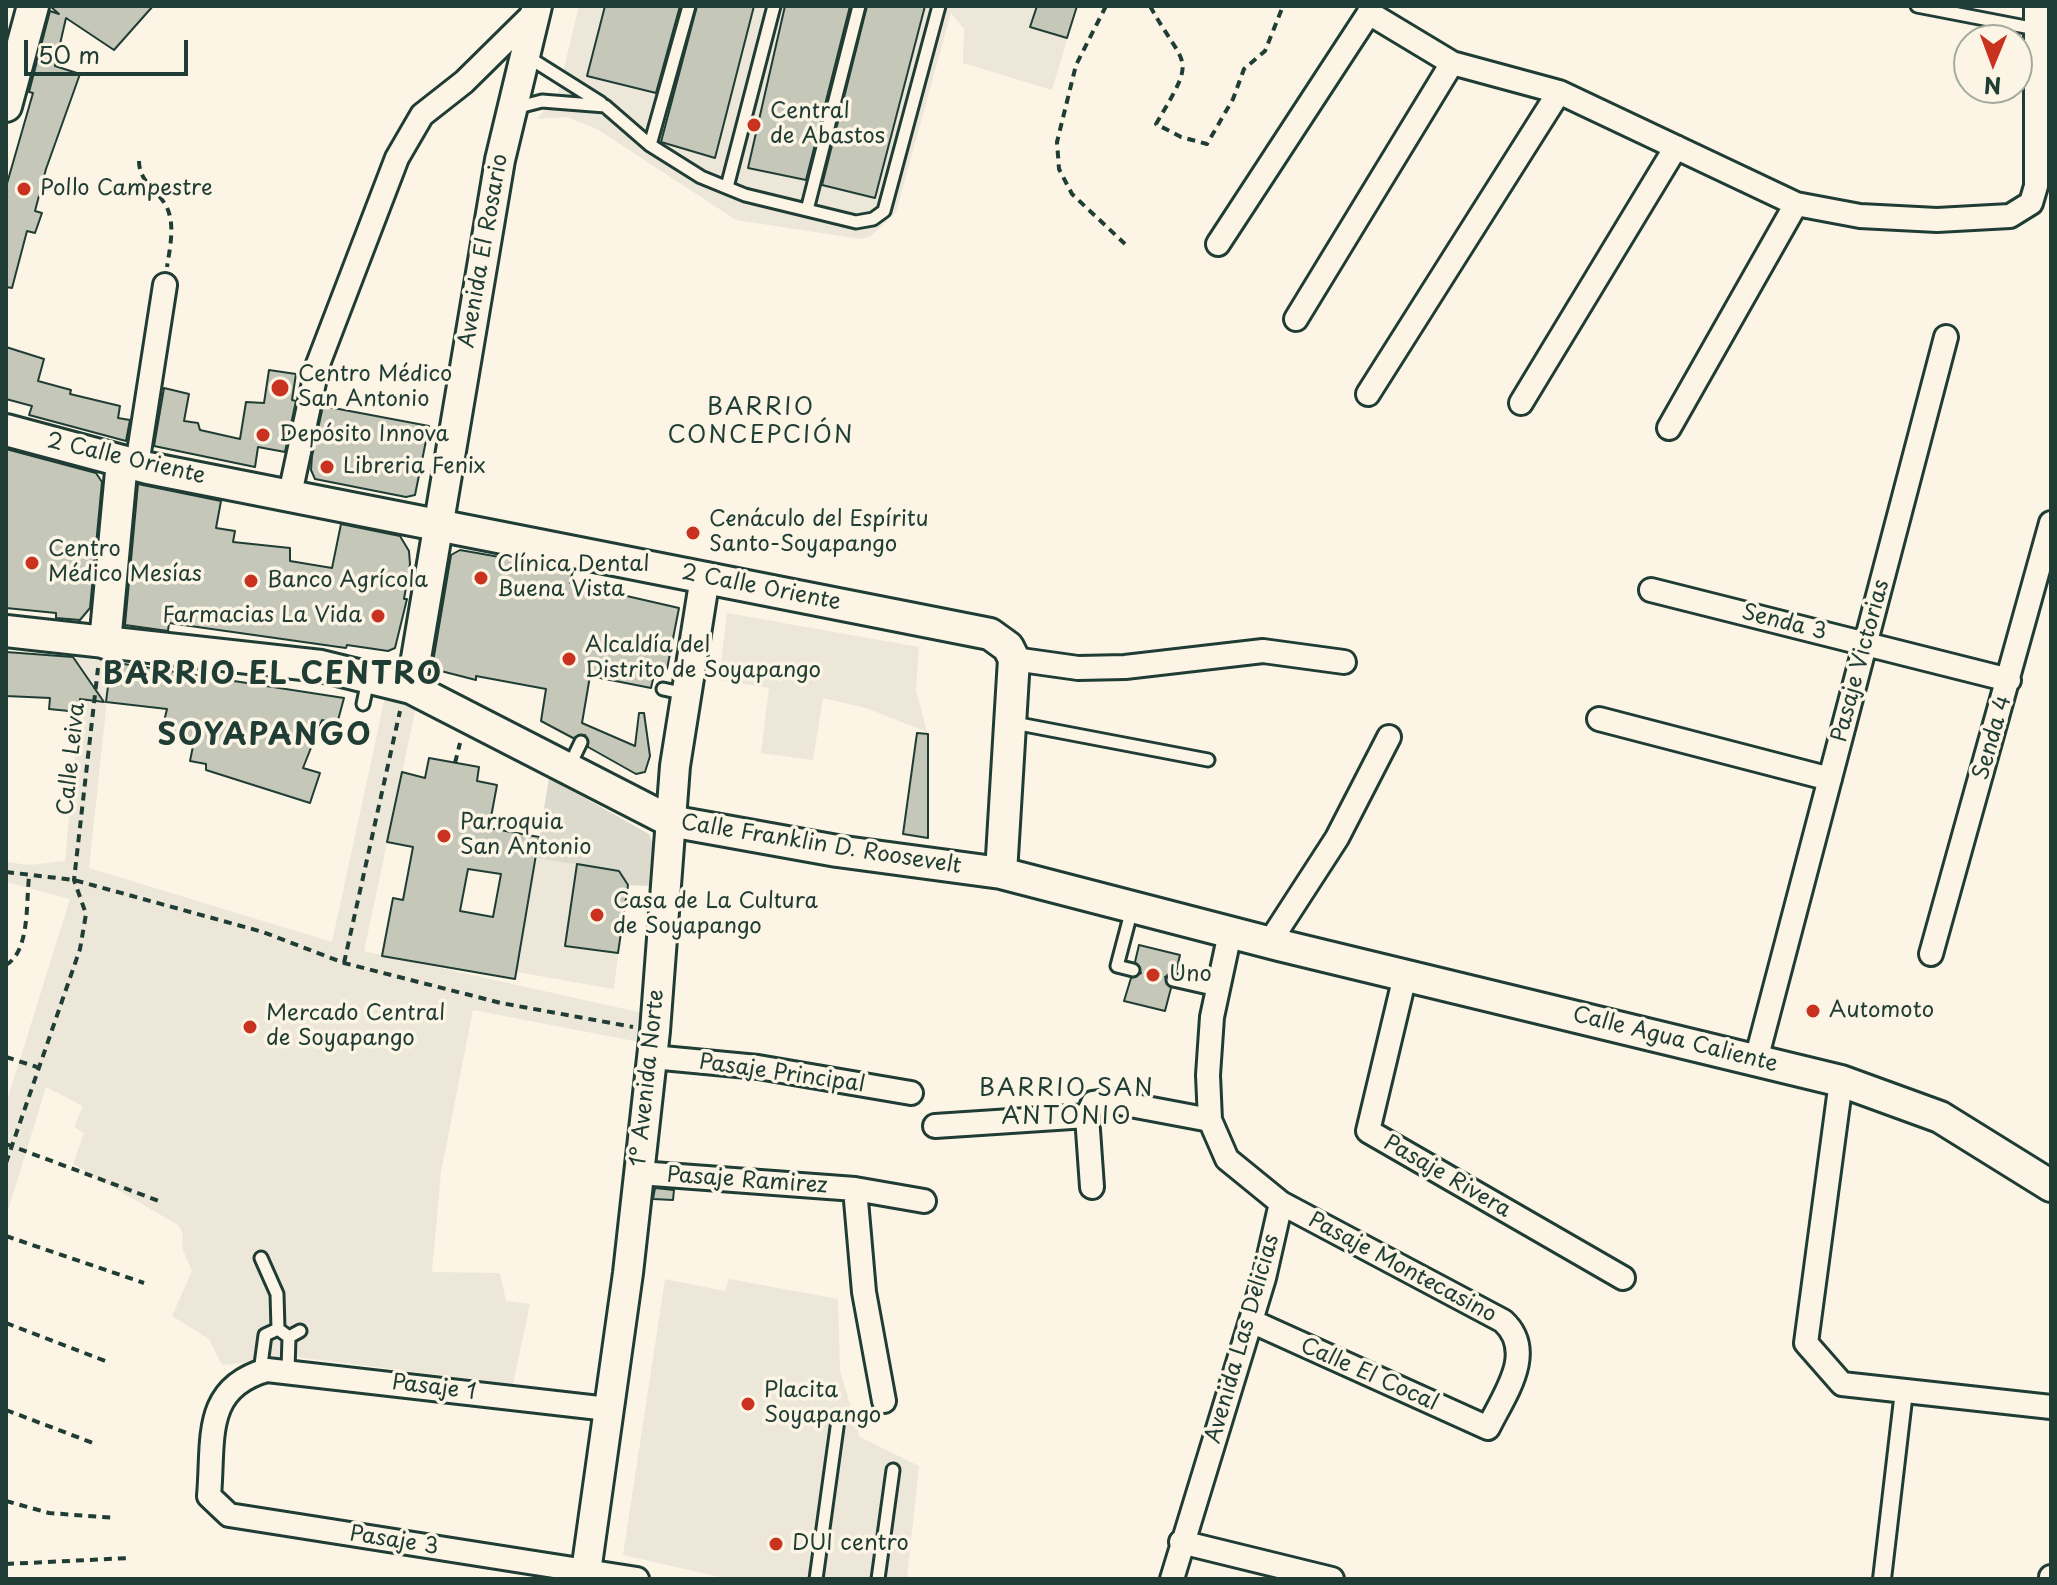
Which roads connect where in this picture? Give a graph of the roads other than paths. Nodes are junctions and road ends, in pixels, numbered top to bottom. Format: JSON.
{"nodes":[{"id":1,"x":33,"y":6,"type":"edge"},
{"id":2,"x":689,"y":6,"type":"edge"},
{"id":3,"x":774,"y":6,"type":"edge"},
{"id":4,"x":859,"y":6,"type":"edge"},
{"id":5,"x":939,"y":6,"type":"edge"},
{"id":6,"x":1917,"y":6,"type":"edge"},
{"id":7,"x":536,"y":9,"type":"edge"},
{"id":8,"x":1370,"y":10,"type":"edge"},
{"id":9,"x":2036,"y":17,"type":"edge"},
{"id":10,"x":525,"y":56,"type":"junction"},
{"id":11,"x":1452,"y":63,"type":"junction"},
{"id":12,"x":1559,"y":92,"type":"junction"},
{"id":13,"x":2044,"y":100,"type":"edge"},
{"id":14,"x":6,"y":106,"type":"edge"},
{"id":15,"x":605,"y":106,"type":"junction"},
{"id":16,"x":512,"y":109,"type":"junction"},
{"id":17,"x":650,"y":145,"type":"junction"},
{"id":18,"x":1676,"y":147,"type":"junction"},
{"id":19,"x":727,"y":187,"type":"junction"},
{"id":20,"x":1796,"y":204,"type":"junction"},
{"id":21,"x":807,"y":210,"type":"junction"},
{"id":22,"x":1218,"y":244,"type":"dead end"},
{"id":23,"x":165,"y":285,"type":"road end"},
{"id":24,"x":1296,"y":319,"type":"dead end"},
{"id":25,"x":1946,"y":337,"type":"dead end"},
{"id":26,"x":1368,"y":394,"type":"dead end"},
{"id":27,"x":1521,"y":403,"type":"dead end"},
{"id":28,"x":1669,"y":428,"type":"dead end"},
{"id":29,"x":6,"y":430,"type":"edge"},
{"id":30,"x":130,"y":463,"type":"junction"},
{"id":31,"x":290,"y":494,"type":"junction"},
{"id":32,"x":437,"y":523,"type":"junction"},
{"id":33,"x":2051,"y":523,"type":"edge"},
{"id":34,"x":705,"y":577,"type":"junction"},
{"id":35,"x":1651,"y":590,"type":"dead end"},
{"id":36,"x":6,"y":631,"type":"edge"},
{"id":37,"x":105,"y":643,"type":"junction"},
{"id":38,"x":1865,"y":644,"type":"junction"},
{"id":39,"x":1014,"y":659,"type":"junction"},
{"id":40,"x":1344,"y":662,"type":"dead end"},
{"id":41,"x":2009,"y":680,"type":"junction"},
{"id":42,"x":411,"y":688,"type":"junction"},
{"id":43,"x":1599,"y":719,"type":"dead end"},
{"id":44,"x":1009,"y":722,"type":"junction"},
{"id":45,"x":1389,"y":737,"type":"dead end"},
{"id":46,"x":1208,"y":760,"type":"dead end"},
{"id":47,"x":1830,"y":779,"type":"junction"},
{"id":48,"x":670,"y":821,"type":"junction"},
{"id":49,"x":1001,"y":873,"type":"junction"},
{"id":50,"x":1133,"y":907,"type":"junction"},
{"id":51,"x":1230,"y":933,"type":"junction"},
{"id":52,"x":1274,"y":944,"type":"junction"},
{"id":53,"x":1931,"y":954,"type":"dead end"},
{"id":54,"x":1133,"y":970,"type":"dead end"},
{"id":55,"x":1405,"y":976,"type":"junction"},
{"id":56,"x":1173,"y":980,"type":"dead end"},
{"id":57,"x":1217,"y":990,"type":"junction"},
{"id":58,"x":654,"y":1044,"type":"junction"},
{"id":59,"x":1756,"y":1060,"type":"junction"},
{"id":60,"x":1841,"y":1081,"type":"junction"},
{"id":61,"x":911,"y":1093,"type":"dead end"},
{"id":62,"x":1087,"y":1116,"type":"junction"},
{"id":63,"x":1210,"y":1120,"type":"junction"},
{"id":64,"x":935,"y":1126,"type":"dead end"},
{"id":65,"x":639,"y":1173,"type":"junction"},
{"id":66,"x":2051,"y":1186,"type":"edge"},
{"id":67,"x":1092,"y":1187,"type":"dead end"},
{"id":68,"x":855,"y":1189,"type":"junction"},
{"id":69,"x":924,"y":1201,"type":"dead end"},
{"id":70,"x":1281,"y":1203,"type":"junction"},
{"id":71,"x":261,"y":1258,"type":"dead end"},
{"id":72,"x":1623,"y":1278,"type":"dead end"},
{"id":73,"x":1251,"y":1321,"type":"junction"},
{"id":74,"x":278,"y":1329,"type":"junction"},
{"id":75,"x":288,"y":1370,"type":"junction"},
{"id":76,"x":260,"y":1372,"type":"junction"},
{"id":77,"x":1904,"y":1391,"type":"junction"},
{"id":78,"x":884,"y":1401,"type":"dead end"},
{"id":79,"x":2051,"y":1407,"type":"edge"},
{"id":80,"x":608,"y":1409,"type":"junction"},
{"id":81,"x":838,"y":1420,"type":"dead end"},
{"id":82,"x":1488,"y":1428,"type":"joint"},
{"id":83,"x":893,"y":1470,"type":"dead end"},
{"id":84,"x":1181,"y":1542,"type":"junction"},
{"id":85,"x":586,"y":1575,"type":"edge"},
{"id":86,"x":637,"y":1579,"type":"edge"},
{"id":87,"x":816,"y":1579,"type":"edge"},
{"id":88,"x":878,"y":1579,"type":"edge"},
{"id":89,"x":1172,"y":1579,"type":"edge"},
{"id":90,"x":1332,"y":1579,"type":"edge"},
{"id":91,"x":1882,"y":1579,"type":"edge"}],
"edges":[{"from":1,"to":14,"type":"main road"},
{"from":2,"to":17,"type":"lane"},
{"from":3,"to":19,"type":"lane"},
{"from":4,"to":21,"type":"lane"},
{"from":5,"to":21,"type":"lane"},
{"from":6,"to":9,"type":"lane"},
{"from":7,"to":10,"type":"street","name":"Avenida El Rosario"},
{"from":7,"to":31,"type":"street"},
{"from":8,"to":11,"type":"street"},
{"from":8,"to":22,"type":"street"},
{"from":9,"to":13,"type":"street"},
{"from":10,"to":15,"type":"lane"},
{"from":10,"to":16,"type":"street","name":"Avenida El Rosario"},
{"from":11,"to":12,"type":"street"},
{"from":11,"to":24,"type":"street"},
{"from":12,"to":18,"type":"street"},
{"from":12,"to":26,"type":"street"},
{"from":13,"to":20,"type":"street"},
{"from":15,"to":16,"type":"lane"},
{"from":15,"to":17,"type":"lane"},
{"from":16,"to":32,"type":"street","name":"Avenida El Rosario"},
{"from":17,"to":19,"type":"lane"},
{"from":18,"to":20,"type":"street"},
{"from":18,"to":27,"type":"street"},
{"from":19,"to":21,"type":"lane"},
{"from":20,"to":28,"type":"street"},
{"from":23,"to":30,"type":"street"},
{"from":25,"to":38,"type":"street","name":"Pasaje Victorias"},
{"from":29,"to":30,"type":"main road","name":"2 Calle Oriente"},
{"from":30,"to":31,"type":"main road","name":"2 Calle Oriente"},
{"from":30,"to":37,"type":"main road"},
{"from":31,"to":32,"type":"main road","name":"2 Calle Oriente"},
{"from":32,"to":34,"type":"main road","name":"2 Calle Oriente"},
{"from":32,"to":42,"type":"street","name":"Avenida El Rosario"},
{"from":33,"to":41,"type":"street","name":"Senda 4"},
{"from":34,"to":39,"type":"main road","name":"2 Calle Oriente"},
{"from":34,"to":48,"type":"street","name":"1° Avenida Norte"},
{"from":35,"to":38,"type":"street","name":"Senda 3"},
{"from":36,"to":37,"type":"main road","name":"Calle Franklin D. Roosevelt"},
{"from":37,"to":42,"type":"main road","name":"Calle Franklin D. Roosevelt"},
{"from":38,"to":41,"type":"street","name":"Senda 3"},
{"from":38,"to":47,"type":"street","name":"Pasaje Victorias"},
{"from":39,"to":40,"type":"street"},
{"from":39,"to":44,"type":"main road"},
{"from":41,"to":53,"type":"street","name":"Senda 4"},
{"from":42,"to":48,"type":"main road","name":"Calle Franklin D. Roosevelt"},
{"from":43,"to":47,"type":"street"},
{"from":44,"to":46,"type":"lane"},
{"from":44,"to":49,"type":"main road"},
{"from":45,"to":52,"type":"street"},
{"from":47,"to":59,"type":"street","name":"Pasaje Victorias"},
{"from":48,"to":49,"type":"main road","name":"Calle Franklin D. Roosevelt"},
{"from":48,"to":58,"type":"street","name":"1° Avenida Norte"},
{"from":49,"to":50,"type":"main road","name":"Calle Franklin D. Roosevelt"},
{"from":50,"to":51,"type":"main road","name":"Calle Franklin D. Roosevelt"},
{"from":50,"to":54,"type":"lane"},
{"from":51,"to":52,"type":"main road","name":"Calle Franklin D. Roosevelt"},
{"from":51,"to":57,"type":"street"},
{"from":52,"to":55,"type":"main road","name":"Calle Agua Caliente"},
{"from":55,"to":59,"type":"main road","name":"Calle Agua Caliente"},
{"from":55,"to":72,"type":"street","name":"Pasaje Rivera"},
{"from":56,"to":57,"type":"lane"},
{"from":57,"to":63,"type":"street"},
{"from":58,"to":61,"type":"street","name":"Pasaje Principal"},
{"from":58,"to":65,"type":"street","name":"1° Avenida Norte"},
{"from":59,"to":60,"type":"main road","name":"Calle Agua Caliente"},
{"from":60,"to":66,"type":"main road","name":"Calle Agua Caliente"},
{"from":60,"to":77,"type":"street"},
{"from":62,"to":63,"type":"street"},
{"from":62,"to":64,"type":"street"},
{"from":62,"to":67,"type":"street"},
{"from":63,"to":70,"type":"street"},
{"from":65,"to":68,"type":"street","name":"Pasaje Ramirez"},
{"from":65,"to":80,"type":"street","name":"1° Avenida Norte"},
{"from":68,"to":69,"type":"street","name":"Pasaje Ramirez"},
{"from":68,"to":78,"type":"street","name":"Pasaje Ramirez"},
{"from":70,"to":73,"type":"street","name":"Avenida Las Delicias"},
{"from":70,"to":82,"type":"street","name":"Pasaje Montecasino"},
{"from":71,"to":74,"type":"lane"},
{"from":73,"to":82,"type":"street","name":"Calle El Cocal"},
{"from":73,"to":84,"type":"street","name":"Avenida Las Delicias"},
{"from":74,"to":75,"type":"lane"},
{"from":74,"to":76,"type":"lane"},
{"from":75,"to":76,"type":"street","name":"Pasaje 1"},
{"from":75,"to":80,"type":"street","name":"Pasaje 1"},
{"from":76,"to":85,"type":"street","name":"Pasaje 3"},
{"from":77,"to":79,"type":"street"},
{"from":77,"to":91,"type":"street"},
{"from":80,"to":85,"type":"street","name":"1° Avenida Norte"},
{"from":81,"to":87,"type":"lane"},
{"from":83,"to":88,"type":"lane"},
{"from":84,"to":89,"type":"street","name":"Avenida Las Delicias"},
{"from":84,"to":90,"type":"street"},
{"from":85,"to":86,"type":"street","name":"Pasaje 3"}]}
